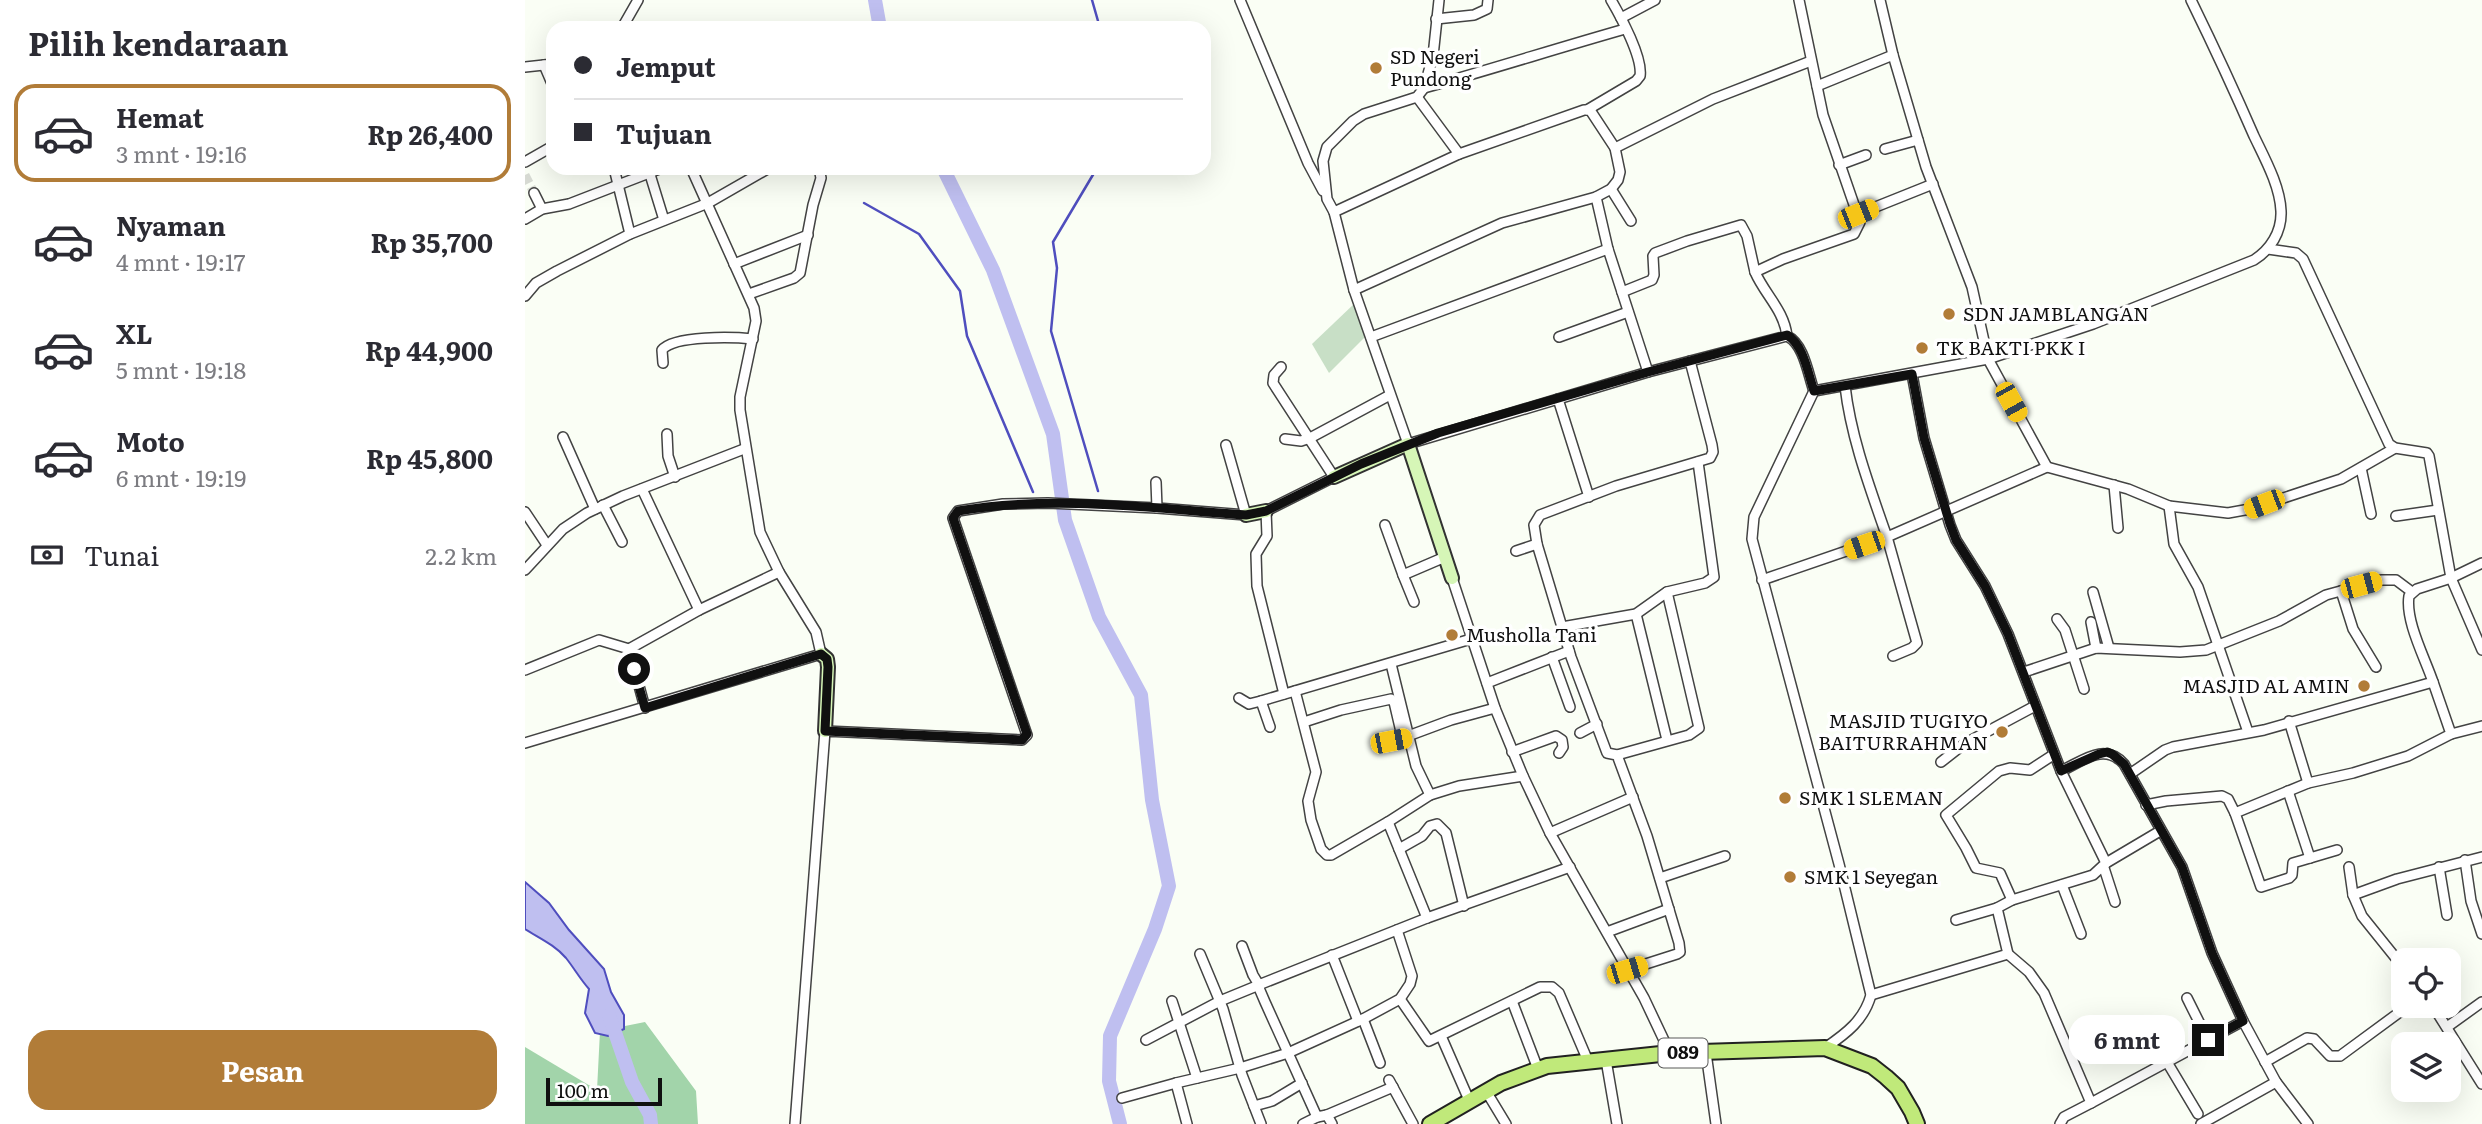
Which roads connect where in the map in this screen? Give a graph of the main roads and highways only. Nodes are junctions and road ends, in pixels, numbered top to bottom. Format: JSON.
{"nodes":[{"id":1,"x":1430,"y":1124,"type":"edge"},
{"id":2,"x":1917,"y":1124,"type":"edge"}],
"edges":[{"from":1,"to":2,"type":"main road","number":"089"}]}
